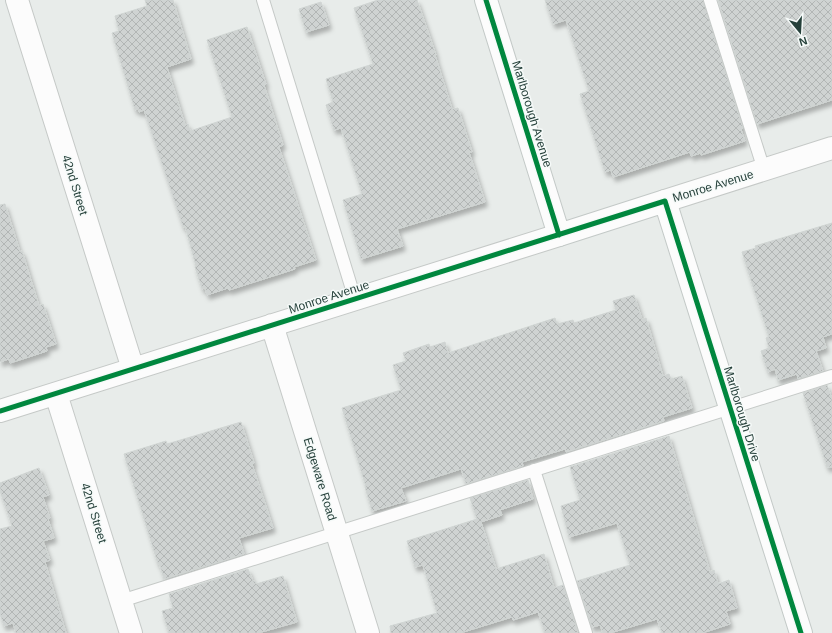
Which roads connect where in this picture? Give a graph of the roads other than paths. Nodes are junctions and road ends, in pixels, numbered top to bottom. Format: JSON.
{"nodes":[{"id":1,"x":17,"y":0,"type":"edge"},
{"id":2,"x":263,"y":0,"type":"edge"},
{"id":3,"x":486,"y":0,"type":"edge"},
{"id":4,"x":710,"y":0,"type":"edge"},
{"id":5,"x":832,"y":148,"type":"edge"},
{"id":6,"x":764,"y":170,"type":"junction"},
{"id":7,"x":665,"y":201,"type":"junction"},
{"id":8,"x":559,"y":235,"type":"junction"},
{"id":9,"x":355,"y":299,"type":"junction"},
{"id":10,"x":272,"y":326,"type":"junction"},
{"id":11,"x":133,"y":369,"type":"junction"},
{"id":12,"x":832,"y":376,"type":"edge"},
{"id":13,"x":56,"y":394,"type":"junction"},
{"id":14,"x":730,"y":408,"type":"junction"},
{"id":15,"x":0,"y":411,"type":"edge"},
{"id":16,"x":534,"y":470,"type":"junction"},
{"id":17,"x":337,"y":532,"type":"junction"},
{"id":18,"x":121,"y":602,"type":"junction"},
{"id":19,"x":131,"y":633,"type":"edge"},
{"id":20,"x":368,"y":633,"type":"edge"},
{"id":21,"x":586,"y":633,"type":"edge"},
{"id":22,"x":801,"y":633,"type":"edge"}],
"edges":[{"from":1,"to":11,"type":"street","name":"42nd Street"},
{"from":2,"to":9,"type":"lane"},
{"from":3,"to":8,"type":"street","name":"Marlborough Avenue"},
{"from":4,"to":6,"type":"lane"},
{"from":5,"to":6,"type":"street","name":"Monroe Avenue"},
{"from":6,"to":7,"type":"street","name":"Monroe Avenue"},
{"from":7,"to":8,"type":"street","name":"Monroe Avenue"},
{"from":7,"to":14,"type":"street","name":"Marlborough Drive"},
{"from":8,"to":9,"type":"street","name":"Monroe Avenue"},
{"from":9,"to":10,"type":"street","name":"Monroe Avenue"},
{"from":10,"to":11,"type":"street","name":"Monroe Avenue"},
{"from":10,"to":17,"type":"street","name":"Edgeware Road"},
{"from":11,"to":13,"type":"street","name":"Monroe Avenue"},
{"from":12,"to":14,"type":"lane"},
{"from":13,"to":15,"type":"street","name":"Monroe Avenue"},
{"from":13,"to":18,"type":"street","name":"42nd Street"},
{"from":14,"to":16,"type":"lane"},
{"from":14,"to":22,"type":"street","name":"Marlborough Drive"},
{"from":16,"to":17,"type":"lane"},
{"from":16,"to":21,"type":"lane"},
{"from":17,"to":18,"type":"lane"},
{"from":17,"to":20,"type":"street","name":"Edgeware Road"},
{"from":18,"to":19,"type":"street","name":"42nd Street"}]}
